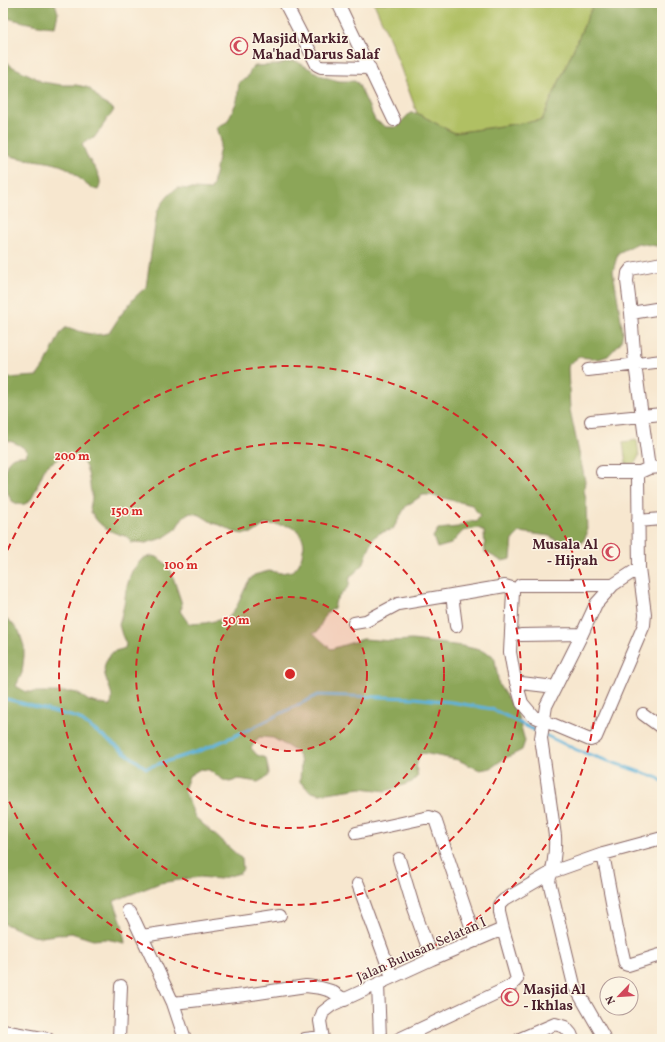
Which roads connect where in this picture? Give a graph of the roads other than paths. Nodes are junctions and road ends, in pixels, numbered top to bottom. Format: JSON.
{"nodes":[{"id":1,"x":285,"y":3,"type":"edge"},
{"id":2,"x":338,"y":3,"type":"edge"},
{"id":3,"x":370,"y":68,"type":"junction"},
{"id":4,"x":394,"y":120,"type":"dead end"},
{"id":5,"x":662,"y":263,"type":"edge"},
{"id":6,"x":662,"y":308,"type":"edge"},
{"id":7,"x":631,"y":313,"type":"junction"},
{"id":8,"x":662,"y":361,"type":"edge"},
{"id":9,"x":634,"y":364,"type":"junction"},
{"id":10,"x":588,"y":370,"type":"dead end"},
{"id":11,"x":662,"y":414,"type":"edge"},
{"id":12,"x":642,"y":417,"type":"junction"},
{"id":13,"x":591,"y":420,"type":"dead end"},
{"id":14,"x":662,"y":466,"type":"edge"},
{"id":15,"x":644,"y":470,"type":"junction"},
{"id":16,"x":602,"y":472,"type":"dead end"},
{"id":17,"x":662,"y":519,"type":"edge"},
{"id":18,"x":638,"y":521,"type":"junction"},
{"id":19,"x":639,"y":568,"type":"junction"},
{"id":20,"x":520,"y":585,"type":"dead end"},
{"id":21,"x":614,"y":585,"type":"junction"},
{"id":22,"x":452,"y":595,"type":"junction"},
{"id":23,"x":354,"y":623,"type":"dead end"},
{"id":24,"x":456,"y":626,"type":"dead end"},
{"id":25,"x":521,"y":634,"type":"dead end"},
{"id":26,"x":582,"y":634,"type":"junction"},
{"id":27,"x":521,"y":683,"type":"dead end"},
{"id":28,"x":555,"y":687,"type":"junction"},
{"id":29,"x":642,"y":714,"type":"dead end"},
{"id":30,"x":662,"y":728,"type":"edge"},
{"id":31,"x":542,"y":730,"type":"junction"},
{"id":32,"x":356,"y":833,"type":"dead end"},
{"id":33,"x":662,"y":838,"type":"edge"},
{"id":34,"x":603,"y":854,"type":"junction"},
{"id":35,"x":399,"y":859,"type":"dead end"},
{"id":36,"x":552,"y":872,"type":"junction"},
{"id":37,"x":358,"y":884,"type":"dead end"},
{"id":38,"x":130,"y":911,"type":"dead end"},
{"id":39,"x":281,"y":915,"type":"dead end"},
{"id":40,"x":504,"y":929,"type":"junction"},
{"id":41,"x":142,"y":936,"type":"junction"},
{"id":42,"x":476,"y":941,"type":"junction"},
{"id":43,"x":662,"y":955,"type":"edge"},
{"id":44,"x":432,"y":959,"type":"junction"},
{"id":45,"x":392,"y":977,"type":"junction"},
{"id":46,"x":378,"y":984,"type":"junction"},
{"id":47,"x":121,"y":986,"type":"dead end"},
{"id":48,"x":345,"y":1000,"type":"junction"},
{"id":49,"x":173,"y":1003,"type":"junction"},
{"id":50,"x":3,"y":1031,"type":"edge"},
{"id":51,"x":323,"y":1038,"type":"edge"},
{"id":52,"x":48,"y":1039,"type":"edge"},
{"id":53,"x":119,"y":1039,"type":"edge"},
{"id":54,"x":185,"y":1039,"type":"edge"},
{"id":55,"x":305,"y":1039,"type":"edge"},
{"id":56,"x":380,"y":1039,"type":"edge"},
{"id":57,"x":399,"y":1039,"type":"edge"},
{"id":58,"x":520,"y":1039,"type":"edge"},
{"id":59,"x":574,"y":1039,"type":"edge"},
{"id":60,"x":605,"y":1039,"type":"edge"}],
"edges":[{"from":1,"to":3,"type":"street"},
{"from":2,"to":3,"type":"street"},
{"from":3,"to":4,"type":"street"},
{"from":5,"to":7,"type":"street"},
{"from":6,"to":7,"type":"street"},
{"from":7,"to":9,"type":"street"},
{"from":8,"to":9,"type":"street"},
{"from":9,"to":10,"type":"street"},
{"from":9,"to":12,"type":"street"},
{"from":11,"to":12,"type":"street"},
{"from":12,"to":13,"type":"street"},
{"from":12,"to":15,"type":"street"},
{"from":14,"to":15,"type":"street"},
{"from":15,"to":16,"type":"street"},
{"from":15,"to":18,"type":"street"},
{"from":17,"to":18,"type":"street"},
{"from":18,"to":19,"type":"street"},
{"from":19,"to":21,"type":"street"},
{"from":19,"to":31,"type":"street"},
{"from":20,"to":21,"type":"street"},
{"from":21,"to":26,"type":"street"},
{"from":22,"to":23,"type":"street"},
{"from":22,"to":24,"type":"street"},
{"from":22,"to":31,"type":"street"},
{"from":25,"to":26,"type":"street"},
{"from":26,"to":28,"type":"street"},
{"from":27,"to":28,"type":"street"},
{"from":28,"to":31,"type":"street"},
{"from":29,"to":30,"type":"street"},
{"from":31,"to":36,"type":"street"},
{"from":32,"to":42,"type":"street"},
{"from":33,"to":34,"type":"street","name":"Jalan Bulusan Selatan I"},
{"from":34,"to":36,"type":"street","name":"Jalan Bulusan Selatan I"},
{"from":34,"to":43,"type":"street"},
{"from":35,"to":44,"type":"street"},
{"from":36,"to":40,"type":"street","name":"Jalan Bulusan Selatan I"},
{"from":36,"to":60,"type":"street"},
{"from":37,"to":45,"type":"street"},
{"from":38,"to":41,"type":"street"},
{"from":39,"to":41,"type":"street"},
{"from":40,"to":42,"type":"street","name":"Jalan Bulusan Selatan I"},
{"from":40,"to":57,"type":"street"},
{"from":41,"to":49,"type":"street"},
{"from":42,"to":44,"type":"street","name":"Jalan Bulusan Selatan I"},
{"from":44,"to":45,"type":"street","name":"Jalan Bulusan Selatan I"},
{"from":45,"to":46,"type":"street","name":"Jalan Bulusan Selatan I"},
{"from":46,"to":48,"type":"street","name":"Jalan Bulusan Selatan I"},
{"from":46,"to":56,"type":"street"},
{"from":47,"to":53,"type":"street"},
{"from":48,"to":49,"type":"street"},
{"from":48,"to":51,"type":"street","name":"Jalan Bulusan Selatan I"},
{"from":49,"to":54,"type":"street"},
{"from":50,"to":52,"type":"street"},
{"from":51,"to":55,"type":"street"},
{"from":58,"to":59,"type":"street"}]}
